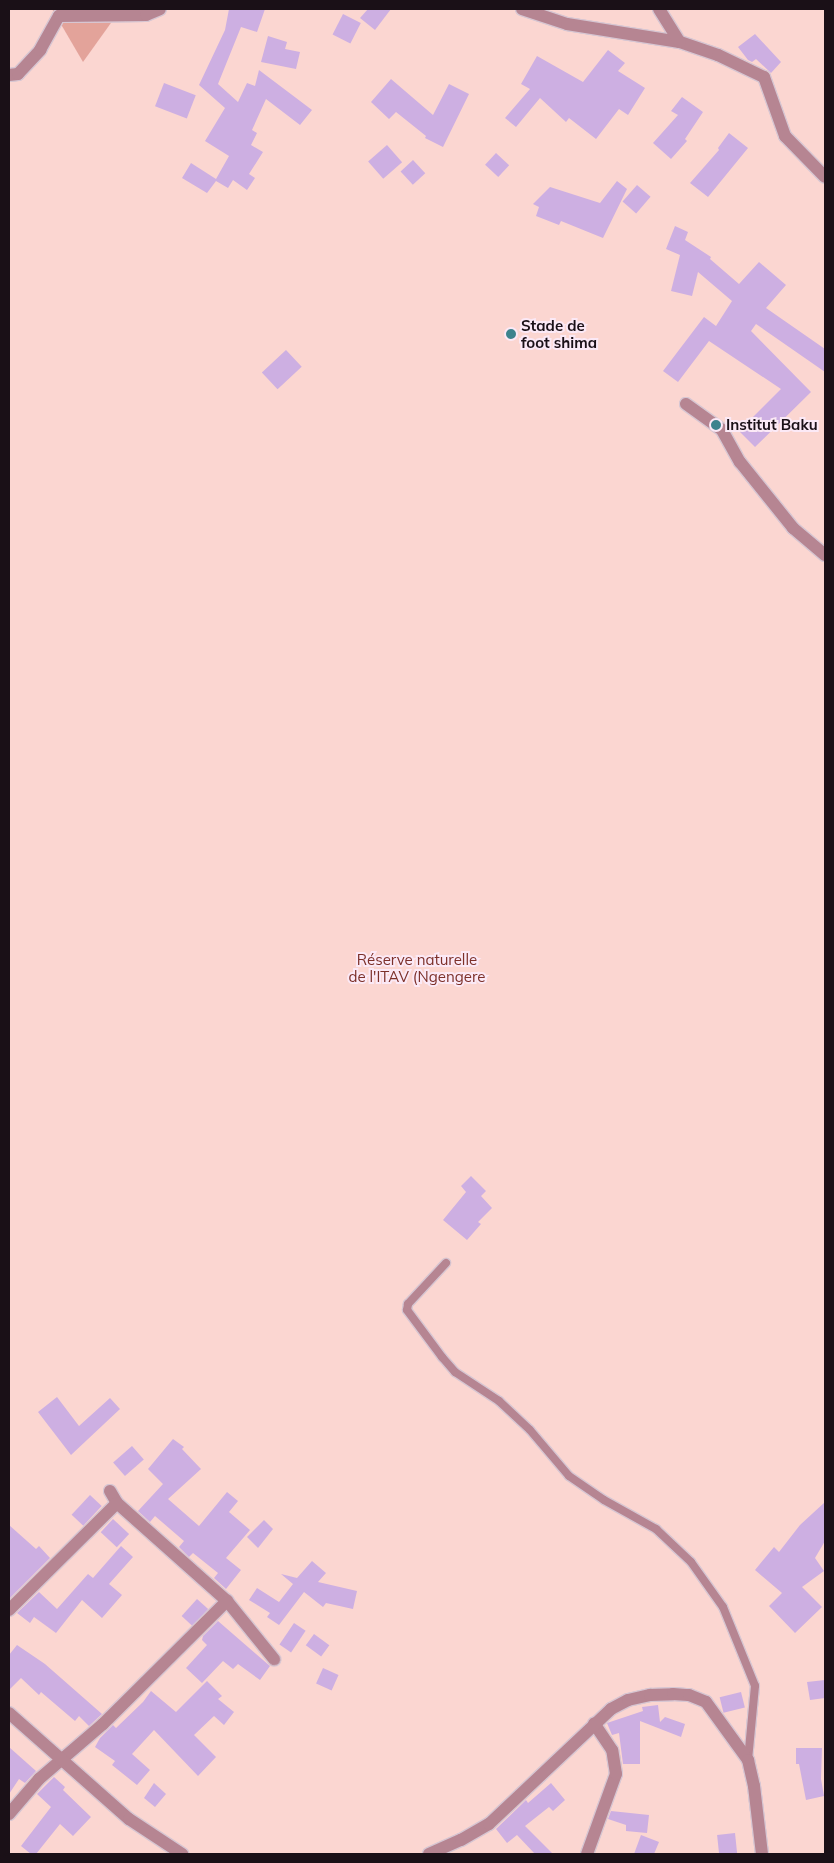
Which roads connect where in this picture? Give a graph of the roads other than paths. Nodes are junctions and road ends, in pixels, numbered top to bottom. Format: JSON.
{"nodes":[{"id":1,"x":160,"y":9,"type":"edge"},
{"id":2,"x":522,"y":9,"type":"edge"},
{"id":3,"x":659,"y":9,"type":"edge"},
{"id":4,"x":680,"y":42,"type":"junction"},
{"id":5,"x":9,"y":75,"type":"edge"},
{"id":6,"x":825,"y":178,"type":"edge"},
{"id":7,"x":686,"y":404,"type":"dead end"},
{"id":8,"x":825,"y":555,"type":"edge"},
{"id":9,"x":446,"y":1263,"type":"dead end"},
{"id":10,"x":110,"y":1491,"type":"dead end"},
{"id":11,"x":117,"y":1503,"type":"junction"},
{"id":12,"x":226,"y":1601,"type":"junction"},
{"id":13,"x":9,"y":1610,"type":"edge"},
{"id":14,"x":274,"y":1659,"type":"dead end"},
{"id":15,"x":9,"y":1713,"type":"edge"},
{"id":16,"x":594,"y":1723,"type":"junction"},
{"id":17,"x":61,"y":1758,"type":"junction"},
{"id":18,"x":748,"y":1760,"type":"junction"},
{"id":19,"x":9,"y":1814,"type":"edge"},
{"id":20,"x":182,"y":1854,"type":"edge"},
{"id":21,"x":429,"y":1854,"type":"edge"},
{"id":22,"x":587,"y":1854,"type":"edge"},
{"id":23,"x":762,"y":1854,"type":"edge"}],
"edges":[{"from":1,"to":5,"type":"street"},
{"from":2,"to":4,"type":"street"},
{"from":3,"to":4,"type":"street"},
{"from":4,"to":6,"type":"street"},
{"from":7,"to":8,"type":"street"},
{"from":9,"to":18,"type":"lane"},
{"from":10,"to":11,"type":"street"},
{"from":11,"to":12,"type":"street"},
{"from":11,"to":13,"type":"street"},
{"from":12,"to":14,"type":"street"},
{"from":12,"to":17,"type":"street"},
{"from":15,"to":17,"type":"street"},
{"from":16,"to":18,"type":"street"},
{"from":16,"to":21,"type":"street"},
{"from":16,"to":22,"type":"street"},
{"from":17,"to":19,"type":"street"},
{"from":17,"to":20,"type":"street"},
{"from":18,"to":23,"type":"street"}]}
